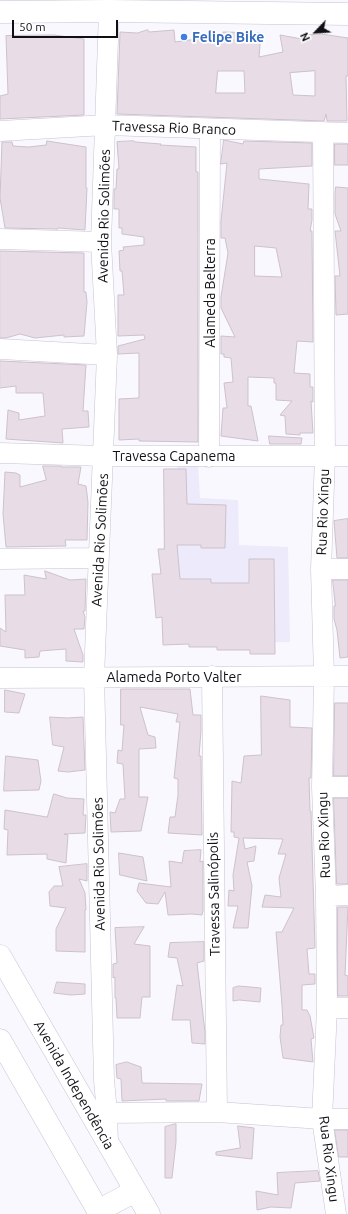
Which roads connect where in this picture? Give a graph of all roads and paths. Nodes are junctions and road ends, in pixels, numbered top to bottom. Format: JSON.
{"nodes":[{"id":1,"x":109,"y":6,"type":"edge"},
{"id":2,"x":0,"y":12,"type":"edge"},
{"id":3,"x":348,"y":14,"type":"edge"},
{"id":4,"x":106,"y":125,"type":"junction"},
{"id":5,"x":210,"y":129,"type":"junction"},
{"id":6,"x":0,"y":131,"type":"edge"},
{"id":7,"x":323,"y":132,"type":"junction"},
{"id":8,"x":348,"y":133,"type":"edge"},
{"id":9,"x":0,"y":239,"type":"edge"},
{"id":10,"x":101,"y":242,"type":"junction"},
{"id":11,"x":0,"y":349,"type":"edge"},
{"id":12,"x":107,"y":355,"type":"junction"},
{"id":13,"x":0,"y":453,"type":"edge"},
{"id":14,"x":104,"y":456,"type":"junction"},
{"id":15,"x":325,"y":456,"type":"junction"},
{"id":16,"x":348,"y":456,"type":"edge"},
{"id":17,"x":209,"y":457,"type":"junction"},
{"id":18,"x":98,"y":558,"type":"junction"},
{"id":19,"x":0,"y":559,"type":"edge"},
{"id":20,"x":348,"y":569,"type":"edge"},
{"id":21,"x":321,"y":570,"type":"junction"},
{"id":22,"x":212,"y":676,"type":"junction"},
{"id":23,"x":324,"y":676,"type":"junction"},
{"id":24,"x":348,"y":676,"type":"edge"},
{"id":25,"x":94,"y":677,"type":"junction"},
{"id":26,"x":0,"y":678,"type":"edge"},
{"id":27,"x":322,"y":787,"type":"junction"},
{"id":28,"x":348,"y":787,"type":"edge"},
{"id":29,"x":348,"y":895,"type":"edge"},
{"id":30,"x":326,"y":896,"type":"junction"},
{"id":31,"x":0,"y":956,"type":"edge"},
{"id":32,"x":327,"y":1008,"type":"junction"},
{"id":33,"x":348,"y":1008,"type":"edge"},
{"id":34,"x":0,"y":1040,"type":"edge"},
{"id":35,"x":217,"y":1112,"type":"junction"},
{"id":36,"x":107,"y":1113,"type":"junction"},
{"id":37,"x":348,"y":1118,"type":"edge"},
{"id":38,"x":322,"y":1119,"type":"junction"},
{"id":39,"x":108,"y":1144,"type":"junction"},
{"id":40,"x":135,"y":1191,"type":"junction"},
{"id":41,"x":99,"y":1212,"type":"edge"},
{"id":42,"x":149,"y":1214,"type":"edge"},
{"id":43,"x":336,"y":1214,"type":"edge"}],
"edges":[{"from":1,"to":2,"type":"main road"},
{"from":1,"to":3,"type":"main road"},
{"from":1,"to":4,"type":"street","name":"Avenida Rio Solimões"},
{"from":4,"to":5,"type":"street","name":"Travessa Rio Branco"},
{"from":4,"to":6,"type":"street","name":"Travessa Rio Branco"},
{"from":4,"to":10,"type":"street","name":"Avenida Rio Solimões"},
{"from":5,"to":7,"type":"street","name":"Travessa Rio Branco"},
{"from":5,"to":17,"type":"street","name":"Alameda Belterra"},
{"from":7,"to":8,"type":"street","name":"Travessa Rio Branco"},
{"from":7,"to":15,"type":"street","name":"Rua Rio Xingu"},
{"from":9,"to":10,"type":"street"},
{"from":10,"to":12,"type":"street","name":"Avenida Rio Solimões"},
{"from":11,"to":12,"type":"street"},
{"from":12,"to":14,"type":"street","name":"Avenida Rio Solimões"},
{"from":13,"to":14,"type":"street","name":"Travessa Capanema"},
{"from":14,"to":17,"type":"street","name":"Travessa Capanema"},
{"from":14,"to":18,"type":"street","name":"Avenida Rio Solimões"},
{"from":15,"to":16,"type":"street","name":"Travessa Capanema"},
{"from":15,"to":17,"type":"street","name":"Travessa Capanema"},
{"from":15,"to":21,"type":"street","name":"Rua Rio Xingu"},
{"from":18,"to":19,"type":"street"},
{"from":18,"to":25,"type":"street","name":"Avenida Rio Solimões"},
{"from":20,"to":21,"type":"street"},
{"from":21,"to":23,"type":"street","name":"Rua Rio Xingu"},
{"from":22,"to":23,"type":"street","name":"Alameda Porto Valter"},
{"from":22,"to":25,"type":"street","name":"Alameda Porto Valter"},
{"from":22,"to":35,"type":"street","name":"Travessa Salinópolis"},
{"from":23,"to":24,"type":"street","name":"Alameda Porto Valter"},
{"from":23,"to":27,"type":"street","name":"Rua Rio Xingu"},
{"from":25,"to":26,"type":"street","name":"Alameda Porto Valter"},
{"from":25,"to":36,"type":"street","name":"Avenida Rio Solimões"},
{"from":27,"to":28,"type":"street"},
{"from":27,"to":30,"type":"street","name":"Rua Rio Xingu"},
{"from":29,"to":30,"type":"street"},
{"from":30,"to":32,"type":"street","name":"Rua Rio Xingu"},
{"from":31,"to":39,"type":"main road","name":"Avenida Independência"},
{"from":32,"to":33,"type":"street"},
{"from":32,"to":38,"type":"street","name":"Rua Rio Xingu"},
{"from":34,"to":41,"type":"main road"},
{"from":35,"to":36,"type":"street"},
{"from":35,"to":38,"type":"street"},
{"from":36,"to":39,"type":"street","name":"Avenida Rio Solimões"},
{"from":37,"to":38,"type":"street"},
{"from":38,"to":43,"type":"street","name":"Rua Rio Xingu"},
{"from":39,"to":40,"type":"main road","name":"Avenida Independência"},
{"from":40,"to":41,"type":"main road"},
{"from":40,"to":42,"type":"main road","name":"Avenida Independência"}]}
